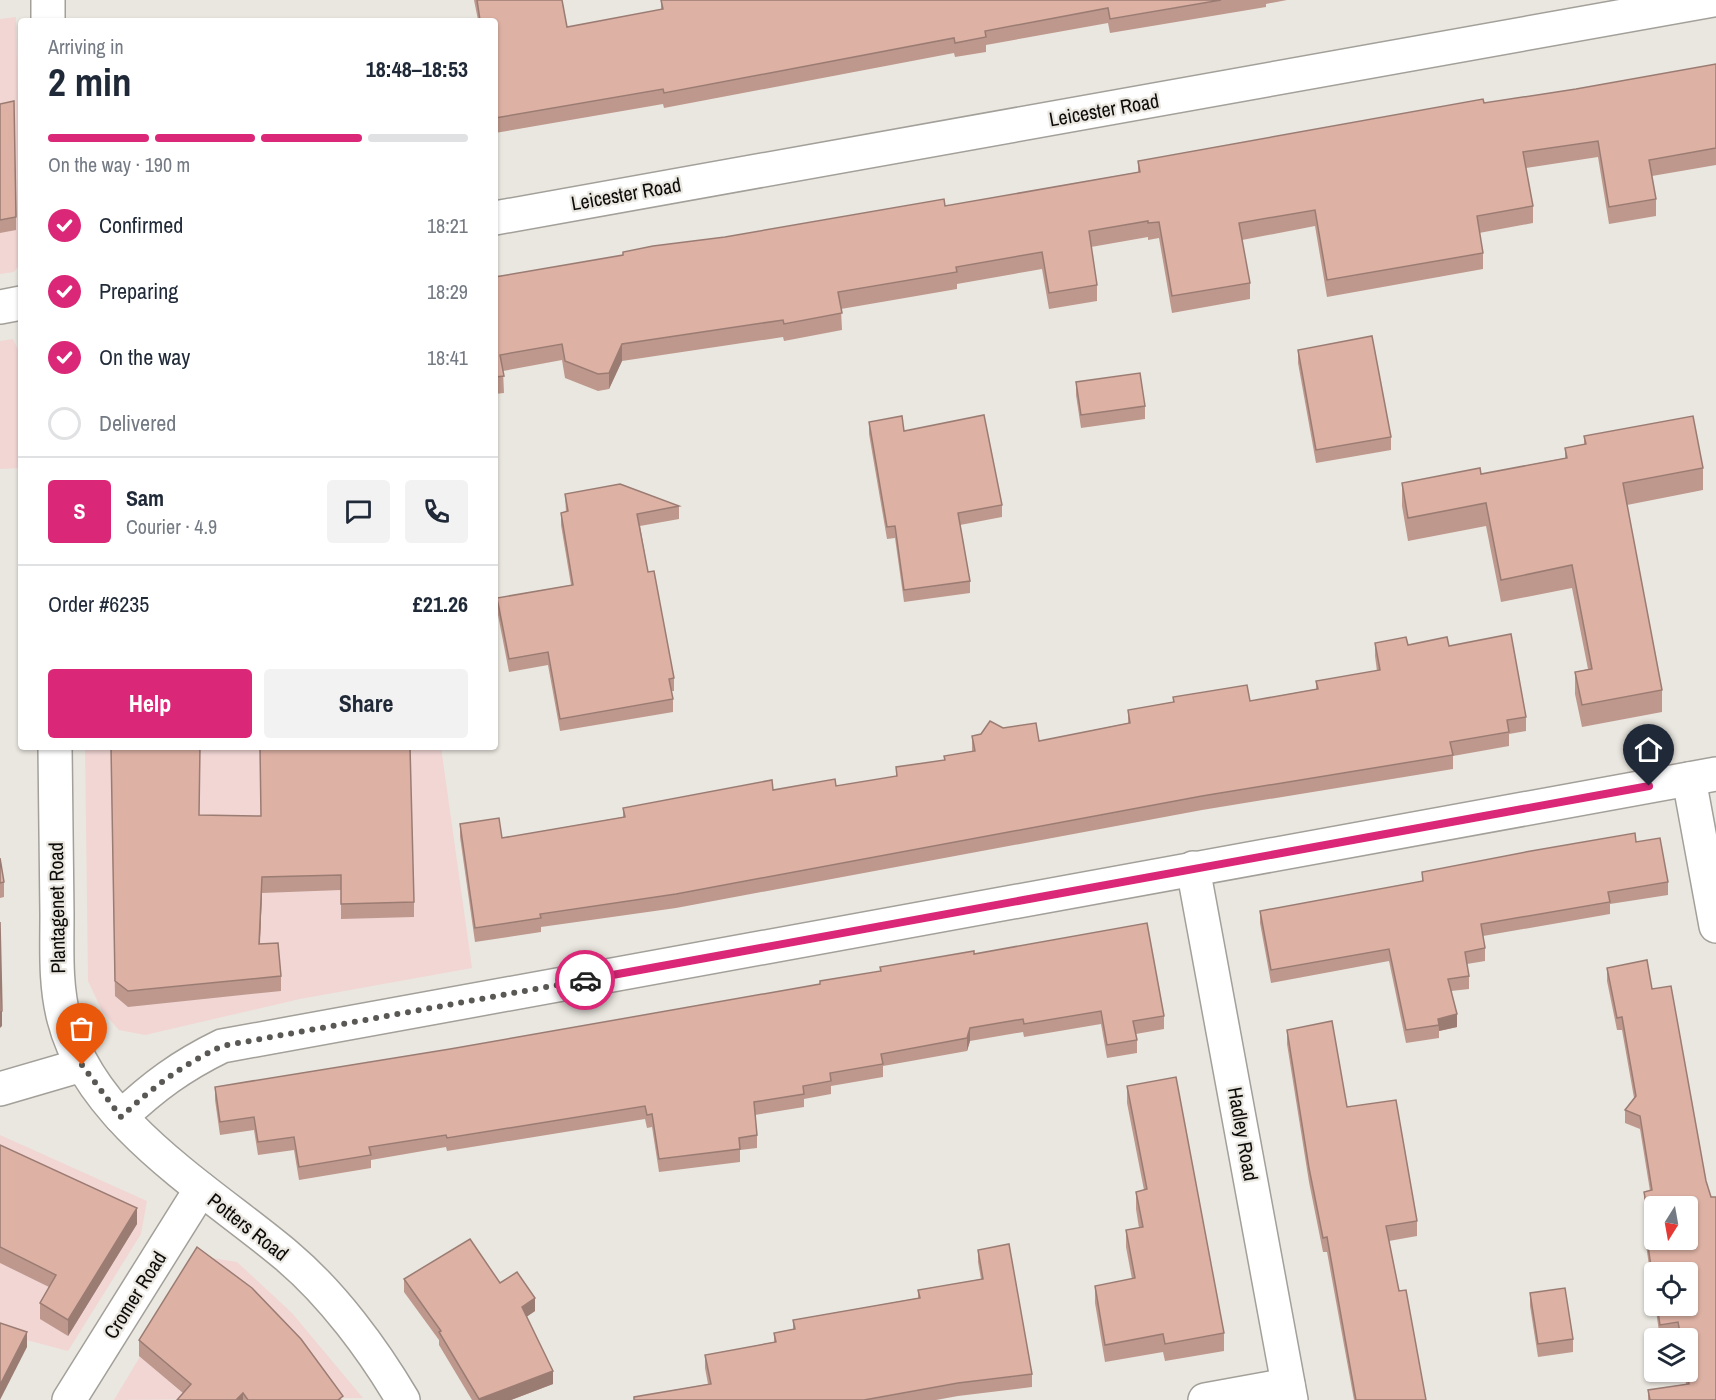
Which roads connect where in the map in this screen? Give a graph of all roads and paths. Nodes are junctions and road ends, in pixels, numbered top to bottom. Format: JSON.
{"nodes":[{"id":1,"x":48,"y":0,"type":"edge"},
{"id":2,"x":1713,"y":0,"type":"edge"},
{"id":3,"x":48,"y":18,"type":"edge"},
{"id":4,"x":498,"y":217,"type":"edge"},
{"id":5,"x":18,"y":304,"type":"edge"},
{"id":6,"x":0,"y":307,"type":"edge"},
{"id":7,"x":55,"y":750,"type":"edge"},
{"id":8,"x":1702,"y":777,"type":"edge"},
{"id":9,"x":1193,"y":868,"type":"junction"},
{"id":10,"x":1716,"y":926,"type":"edge"},
{"id":11,"x":82,"y":1065,"type":"junction"},
{"id":12,"x":0,"y":1089,"type":"edge"},
{"id":13,"x":121,"y":1117,"type":"junction"},
{"id":14,"x":201,"y":1189,"type":"junction"},
{"id":15,"x":1289,"y":1392,"type":"edge"},
{"id":16,"x":69,"y":1400,"type":"edge"},
{"id":17,"x":403,"y":1400,"type":"edge"},
{"id":18,"x":1205,"y":1400,"type":"edge"}],
"edges":[{"from":1,"to":3,"type":"street"},
{"from":2,"to":4,"type":"street","name":"Leicester Road"},
{"from":5,"to":6,"type":"street"},
{"from":7,"to":11,"type":"street","name":"Plantagenet Road"},
{"from":8,"to":9,"type":"street"},
{"from":8,"to":10,"type":"street"},
{"from":9,"to":13,"type":"street"},
{"from":9,"to":15,"type":"street","name":"Hadley Road"},
{"from":11,"to":12,"type":"street"},
{"from":11,"to":13,"type":"street","name":"Potters Road"},
{"from":13,"to":14,"type":"street","name":"Potters Road"},
{"from":14,"to":16,"type":"street","name":"Cromer Road"},
{"from":14,"to":17,"type":"street","name":"Potters Road"},
{"from":15,"to":18,"type":"street"}]}
